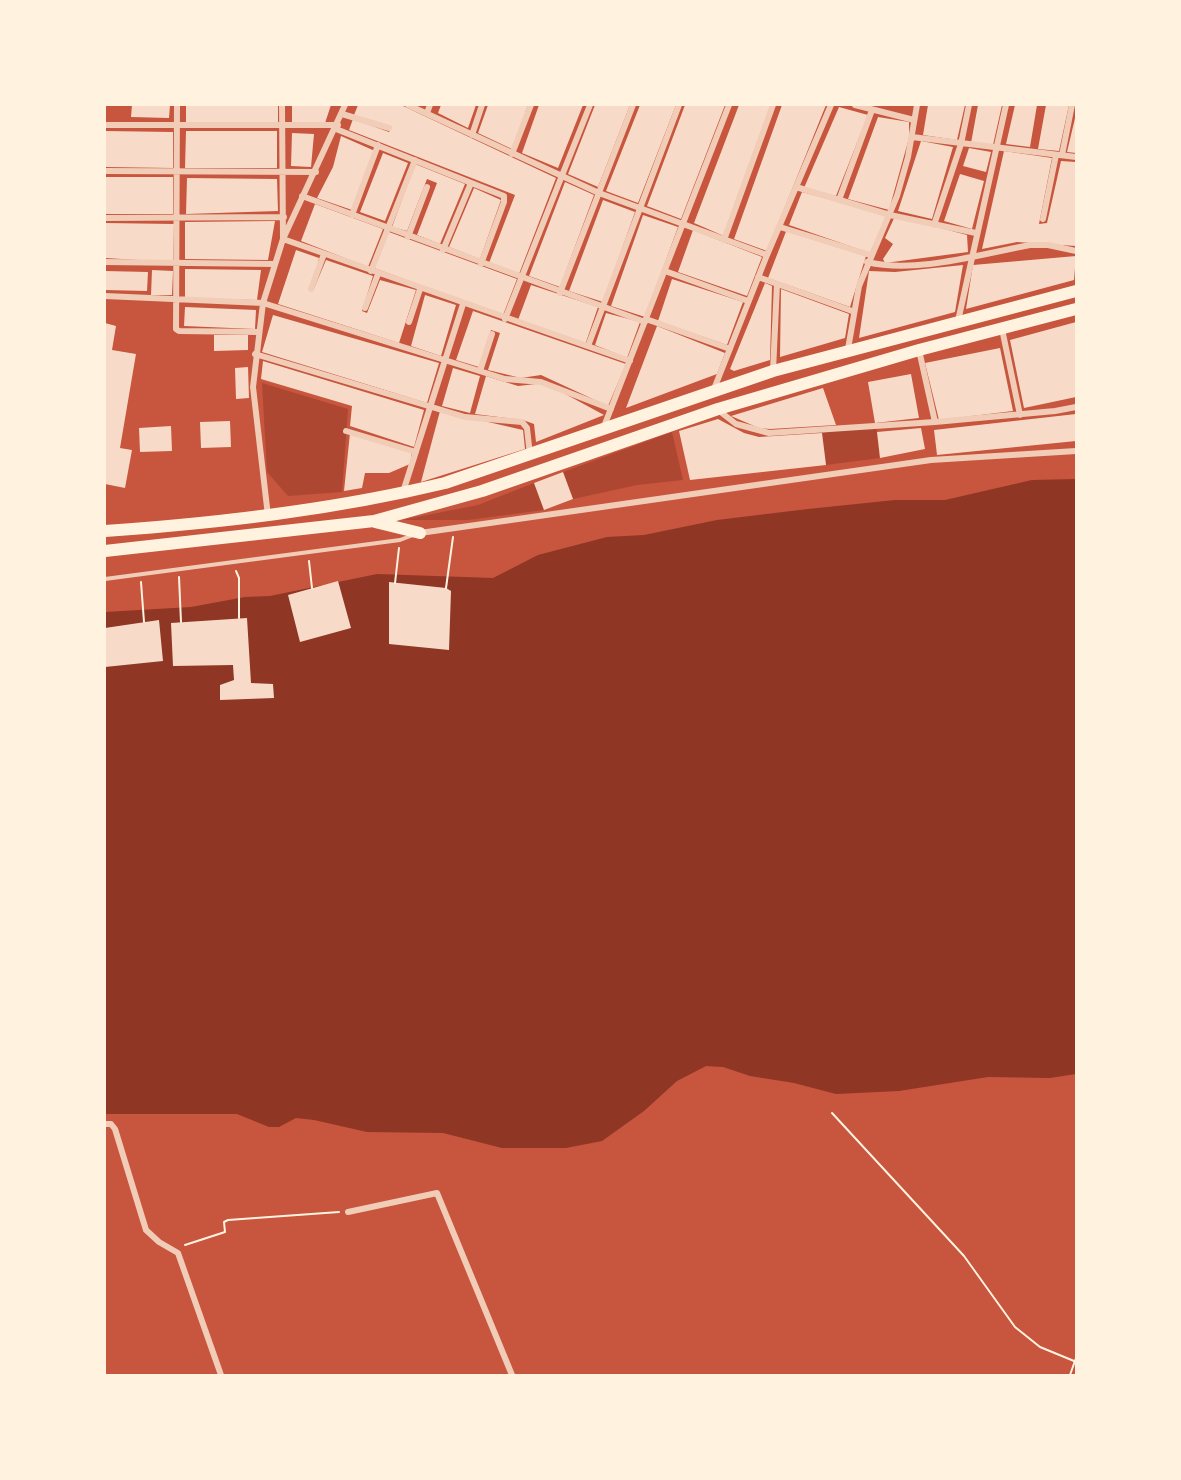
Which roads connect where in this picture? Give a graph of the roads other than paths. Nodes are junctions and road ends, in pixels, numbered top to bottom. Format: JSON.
{"nodes":[{"id":1,"x":177,"y":105,"type":"edge"},
{"id":2,"x":282,"y":105,"type":"edge"},
{"id":3,"x":345,"y":105,"type":"edge"},
{"id":4,"x":408,"y":105,"type":"edge"},
{"id":5,"x":430,"y":105,"type":"edge"},
{"id":6,"x":482,"y":105,"type":"edge"},
{"id":7,"x":531,"y":105,"type":"edge"},
{"id":8,"x":590,"y":105,"type":"edge"},
{"id":9,"x":633,"y":105,"type":"edge"},
{"id":10,"x":679,"y":105,"type":"edge"},
{"id":11,"x":729,"y":105,"type":"edge"},
{"id":12,"x":773,"y":105,"type":"edge"},
{"id":13,"x":831,"y":105,"type":"edge"},
{"id":14,"x":855,"y":105,"type":"edge"},
{"id":15,"x":917,"y":105,"type":"edge"},
{"id":16,"x":969,"y":105,"type":"edge"},
{"id":17,"x":1006,"y":105,"type":"edge"},
{"id":18,"x":1072,"y":105,"type":"edge"},
{"id":19,"x":872,"y":110,"type":"junction"},
{"id":20,"x":427,"y":113,"type":"junction"},
{"id":21,"x":342,"y":114,"type":"junction"},
{"id":22,"x":914,"y":120,"type":"junction"},
{"id":23,"x":177,"y":124,"type":"junction"},
{"id":24,"x":282,"y":124,"type":"junction"},
{"id":25,"x":105,"y":125,"type":"edge"},
{"id":26,"x":337,"y":127,"type":"junction"},
{"id":27,"x":389,"y":128,"type":"dead end"},
{"id":28,"x":472,"y":135,"type":"junction"},
{"id":29,"x":912,"y":137,"type":"junction"},
{"id":30,"x":961,"y":144,"type":"junction"},
{"id":31,"x":378,"y":145,"type":"junction"},
{"id":32,"x":996,"y":148,"type":"junction"},
{"id":33,"x":513,"y":154,"type":"junction"},
{"id":34,"x":1059,"y":155,"type":"junction"},
{"id":35,"x":1076,"y":157,"type":"edge"},
{"id":36,"x":415,"y":160,"type":"junction"},
{"id":37,"x":105,"y":171,"type":"edge"},
{"id":38,"x":176,"y":171,"type":"junction"},
{"id":39,"x":282,"y":172,"type":"junction"},
{"id":40,"x":316,"y":172,"type":"junction"},
{"id":41,"x":562,"y":176,"type":"junction"},
{"id":42,"x":471,"y":183,"type":"junction"},
{"id":43,"x":427,"y":187,"type":"dead end"},
{"id":44,"x":796,"y":187,"type":"junction"},
{"id":45,"x":599,"y":193,"type":"junction"},
{"id":46,"x":302,"y":196,"type":"junction"},
{"id":47,"x":839,"y":200,"type":"junction"},
{"id":48,"x":640,"y":209,"type":"junction"},
{"id":49,"x":890,"y":214,"type":"junction"},
{"id":50,"x":352,"y":215,"type":"junction"},
{"id":51,"x":176,"y":216,"type":"junction"},
{"id":52,"x":292,"y":216,"type":"junction"},
{"id":53,"x":282,"y":217,"type":"junction"},
{"id":54,"x":105,"y":218,"type":"edge"},
{"id":55,"x":1043,"y":219,"type":"dead end"},
{"id":56,"x":682,"y":225,"type":"junction"},
{"id":57,"x":934,"y":225,"type":"junction"},
{"id":58,"x":780,"y":227,"type":"junction"},
{"id":59,"x":388,"y":229,"type":"junction"},
{"id":60,"x":976,"y":233,"type":"junction"},
{"id":61,"x":408,"y":237,"type":"junction"},
{"id":62,"x":283,"y":239,"type":"junction"},
{"id":63,"x":724,"y":240,"type":"junction"},
{"id":64,"x":443,"y":250,"type":"junction"},
{"id":65,"x":1076,"y":250,"type":"edge"},
{"id":66,"x":324,"y":254,"type":"junction"},
{"id":67,"x":767,"y":255,"type":"junction"},
{"id":68,"x":971,"y":256,"type":"junction"},
{"id":69,"x":869,"y":258,"type":"junction"},
{"id":70,"x":105,"y":262,"type":"edge"},
{"id":71,"x":176,"y":262,"type":"junction"},
{"id":72,"x":274,"y":264,"type":"junction"},
{"id":73,"x":481,"y":264,"type":"junction"},
{"id":74,"x":664,"y":271,"type":"junction"},
{"id":75,"x":374,"y":273,"type":"junction"},
{"id":76,"x":758,"y":277,"type":"junction"},
{"id":77,"x":521,"y":279,"type":"junction"},
{"id":78,"x":777,"y":284,"type":"junction"},
{"id":79,"x":311,"y":289,"type":"dead end"},
{"id":80,"x":420,"y":289,"type":"junction"},
{"id":81,"x":1076,"y":291,"type":"edge"},
{"id":82,"x":560,"y":293,"type":"junction"},
{"id":83,"x":105,"y":296,"type":"edge"},
{"id":84,"x":176,"y":299,"type":"junction"},
{"id":85,"x":748,"y":301,"type":"junction"},
{"id":86,"x":263,"y":303,"type":"junction"},
{"id":87,"x":463,"y":304,"type":"junction"},
{"id":88,"x":365,"y":308,"type":"dead end"},
{"id":89,"x":603,"y":308,"type":"junction"},
{"id":90,"x":1076,"y":309,"type":"edge"},
{"id":91,"x":852,"y":311,"type":"junction"},
{"id":92,"x":505,"y":319,"type":"junction"},
{"id":93,"x":645,"y":320,"type":"junction"},
{"id":94,"x":958,"y":321,"type":"junction"},
{"id":95,"x":409,"y":322,"type":"dead end"},
{"id":96,"x":1002,"y":329,"type":"junction"},
{"id":97,"x":258,"y":332,"type":"junction"},
{"id":98,"x":492,"y":334,"type":"dead end"},
{"id":99,"x":588,"y":346,"type":"junction"},
{"id":100,"x":730,"y":349,"type":"junction"},
{"id":101,"x":848,"y":349,"type":"junction"},
{"id":102,"x":919,"y":350,"type":"junction"},
{"id":103,"x":255,"y":354,"type":"junction"},
{"id":104,"x":445,"y":360,"type":"junction"},
{"id":105,"x":630,"y":361,"type":"junction"},
{"id":106,"x":480,"y":371,"type":"junction"},
{"id":107,"x":772,"y":371,"type":"junction"},
{"id":108,"x":714,"y":389,"type":"junction"},
{"id":109,"x":430,"y":406,"type":"junction"},
{"id":110,"x":1076,"y":407,"type":"edge"},
{"id":111,"x":611,"y":410,"type":"junction"},
{"id":112,"x":718,"y":410,"type":"junction"},
{"id":113,"x":1020,"y":415,"type":"junction"},
{"id":114,"x":935,"y":422,"type":"junction"},
{"id":115,"x":603,"y":429,"type":"junction"},
{"id":116,"x":346,"y":431,"type":"dead end"},
{"id":117,"x":1076,"y":451,"type":"edge"},
{"id":118,"x":416,"y":452,"type":"junction"},
{"id":119,"x":531,"y":455,"type":"junction"},
{"id":120,"x":402,"y":494,"type":"junction"},
{"id":121,"x":268,"y":517,"type":"junction"},
{"id":122,"x":374,"y":521,"type":"junction"},
{"id":123,"x":105,"y":531,"type":"edge"},
{"id":124,"x":420,"y":533,"type":"junction"},
{"id":125,"x":105,"y":551,"type":"edge"},
{"id":126,"x":105,"y":579,"type":"edge"},
{"id":127,"x":105,"y":1124,"type":"edge"},
{"id":128,"x":348,"y":1212,"type":"road end"},
{"id":129,"x":221,"y":1375,"type":"edge"},
{"id":130,"x":512,"y":1375,"type":"edge"}],
"edges":[{"from":1,"to":23,"type":"street"},
{"from":2,"to":24,"type":"street"},
{"from":3,"to":21,"type":"street"},
{"from":4,"to":20,"type":"street"},
{"from":5,"to":20,"type":"street"},
{"from":6,"to":28,"type":"street"},
{"from":7,"to":33,"type":"street"},
{"from":8,"to":41,"type":"street"},
{"from":9,"to":45,"type":"street"},
{"from":10,"to":48,"type":"street"},
{"from":11,"to":56,"type":"street"},
{"from":12,"to":63,"type":"street"},
{"from":13,"to":44,"type":"street"},
{"from":14,"to":19,"type":"street"},
{"from":15,"to":22,"type":"street"},
{"from":16,"to":30,"type":"street"},
{"from":17,"to":32,"type":"street"},
{"from":18,"to":34,"type":"street"},
{"from":19,"to":22,"type":"street"},
{"from":19,"to":47,"type":"street"},
{"from":20,"to":28,"type":"street"},
{"from":21,"to":26,"type":"street"},
{"from":21,"to":27,"type":"street"},
{"from":22,"to":29,"type":"street"},
{"from":23,"to":24,"type":"street"},
{"from":23,"to":25,"type":"street"},
{"from":23,"to":38,"type":"street"},
{"from":24,"to":26,"type":"street"},
{"from":24,"to":39,"type":"street"},
{"from":26,"to":31,"type":"street"},
{"from":26,"to":40,"type":"street"},
{"from":28,"to":33,"type":"street"},
{"from":29,"to":30,"type":"street"},
{"from":29,"to":49,"type":"street"},
{"from":30,"to":32,"type":"street"},
{"from":30,"to":57,"type":"street"},
{"from":31,"to":36,"type":"street"},
{"from":31,"to":50,"type":"street"},
{"from":32,"to":34,"type":"street"},
{"from":32,"to":60,"type":"street"},
{"from":33,"to":41,"type":"street"},
{"from":34,"to":35,"type":"street"},
{"from":34,"to":55,"type":"street"},
{"from":36,"to":42,"type":"street"},
{"from":36,"to":59,"type":"street"},
{"from":37,"to":38,"type":"street"},
{"from":38,"to":39,"type":"street"},
{"from":38,"to":51,"type":"street"},
{"from":39,"to":40,"type":"street"},
{"from":39,"to":53,"type":"street"},
{"from":40,"to":46,"type":"street"},
{"from":41,"to":45,"type":"street"},
{"from":41,"to":77,"type":"street"},
{"from":42,"to":64,"type":"street"},
{"from":42,"to":73,"type":"street"},
{"from":43,"to":61,"type":"street"},
{"from":44,"to":47,"type":"street"},
{"from":44,"to":58,"type":"street"},
{"from":45,"to":48,"type":"street"},
{"from":45,"to":82,"type":"street"},
{"from":46,"to":50,"type":"street"},
{"from":46,"to":52,"type":"street"},
{"from":47,"to":49,"type":"street"},
{"from":48,"to":56,"type":"street"},
{"from":48,"to":89,"type":"street"},
{"from":49,"to":57,"type":"street"},
{"from":49,"to":69,"type":"street"},
{"from":50,"to":59,"type":"street"},
{"from":51,"to":53,"type":"street"},
{"from":51,"to":54,"type":"street"},
{"from":51,"to":71,"type":"street"},
{"from":52,"to":53,"type":"street"},
{"from":52,"to":62,"type":"street"},
{"from":53,"to":62,"type":"street"},
{"from":56,"to":63,"type":"street"},
{"from":56,"to":74,"type":"street"},
{"from":57,"to":60,"type":"street"},
{"from":58,"to":67,"type":"street"},
{"from":58,"to":69,"type":"street"},
{"from":59,"to":61,"type":"street"},
{"from":59,"to":75,"type":"street"},
{"from":60,"to":68,"type":"street"},
{"from":61,"to":64,"type":"street"},
{"from":62,"to":66,"type":"street"},
{"from":62,"to":72,"type":"street"},
{"from":63,"to":67,"type":"street"},
{"from":64,"to":73,"type":"street"},
{"from":65,"to":68,"type":"street"},
{"from":66,"to":75,"type":"street"},
{"from":66,"to":79,"type":"street"},
{"from":67,"to":76,"type":"street"},
{"from":68,"to":69,"type":"street"},
{"from":68,"to":94,"type":"street"},
{"from":69,"to":91,"type":"street"},
{"from":70,"to":71,"type":"street"},
{"from":71,"to":72,"type":"street"},
{"from":71,"to":84,"type":"street"},
{"from":72,"to":86,"type":"street"},
{"from":73,"to":77,"type":"street"},
{"from":74,"to":85,"type":"street"},
{"from":74,"to":93,"type":"street"},
{"from":75,"to":80,"type":"street"},
{"from":75,"to":88,"type":"street"},
{"from":76,"to":78,"type":"street"},
{"from":76,"to":85,"type":"street"},
{"from":77,"to":82,"type":"street"},
{"from":77,"to":92,"type":"street"},
{"from":78,"to":91,"type":"street"},
{"from":78,"to":107,"type":"street"},
{"from":80,"to":87,"type":"street"},
{"from":80,"to":95,"type":"street"},
{"from":81,"to":94,"type":"main road"},
{"from":82,"to":89,"type":"street"},
{"from":83,"to":84,"type":"street"},
{"from":84,"to":86,"type":"street"},
{"from":84,"to":97,"type":"street"},
{"from":85,"to":100,"type":"street"},
{"from":86,"to":97,"type":"street"},
{"from":86,"to":104,"type":"street"},
{"from":87,"to":92,"type":"street"},
{"from":87,"to":104,"type":"street"},
{"from":89,"to":93,"type":"street"},
{"from":89,"to":99,"type":"street"},
{"from":90,"to":96,"type":"main road"},
{"from":91,"to":101,"type":"street"},
{"from":92,"to":99,"type":"street"},
{"from":93,"to":100,"type":"street"},
{"from":93,"to":105,"type":"street"},
{"from":94,"to":101,"type":"main road"},
{"from":96,"to":102,"type":"main road"},
{"from":96,"to":113,"type":"street"},
{"from":97,"to":103,"type":"street"},
{"from":98,"to":106,"type":"street"},
{"from":99,"to":105,"type":"street"},
{"from":100,"to":108,"type":"street"},
{"from":101,"to":107,"type":"main road"},
{"from":102,"to":112,"type":"main road"},
{"from":102,"to":114,"type":"street"},
{"from":103,"to":109,"type":"street"},
{"from":103,"to":121,"type":"street"},
{"from":104,"to":106,"type":"street"},
{"from":104,"to":109,"type":"street"},
{"from":105,"to":111,"type":"street"},
{"from":106,"to":111,"type":"street"},
{"from":107,"to":108,"type":"main road"},
{"from":108,"to":115,"type":"main road"},
{"from":109,"to":118,"type":"street"},
{"from":109,"to":119,"type":"street"},
{"from":110,"to":113,"type":"street"},
{"from":111,"to":115,"type":"street"},
{"from":112,"to":114,"type":"street"},
{"from":112,"to":122,"type":"main road"},
{"from":113,"to":114,"type":"street"},
{"from":115,"to":119,"type":"main road"},
{"from":116,"to":118,"type":"street"},
{"from":117,"to":124,"type":"street"},
{"from":118,"to":120,"type":"street"},
{"from":119,"to":120,"type":"main road"},
{"from":120,"to":121,"type":"main road"},
{"from":121,"to":123,"type":"main road"},
{"from":122,"to":124,"type":"main road"},
{"from":122,"to":125,"type":"main road"},
{"from":124,"to":126,"type":"lane"},
{"from":127,"to":129,"type":"street"},
{"from":128,"to":130,"type":"street"}]}
